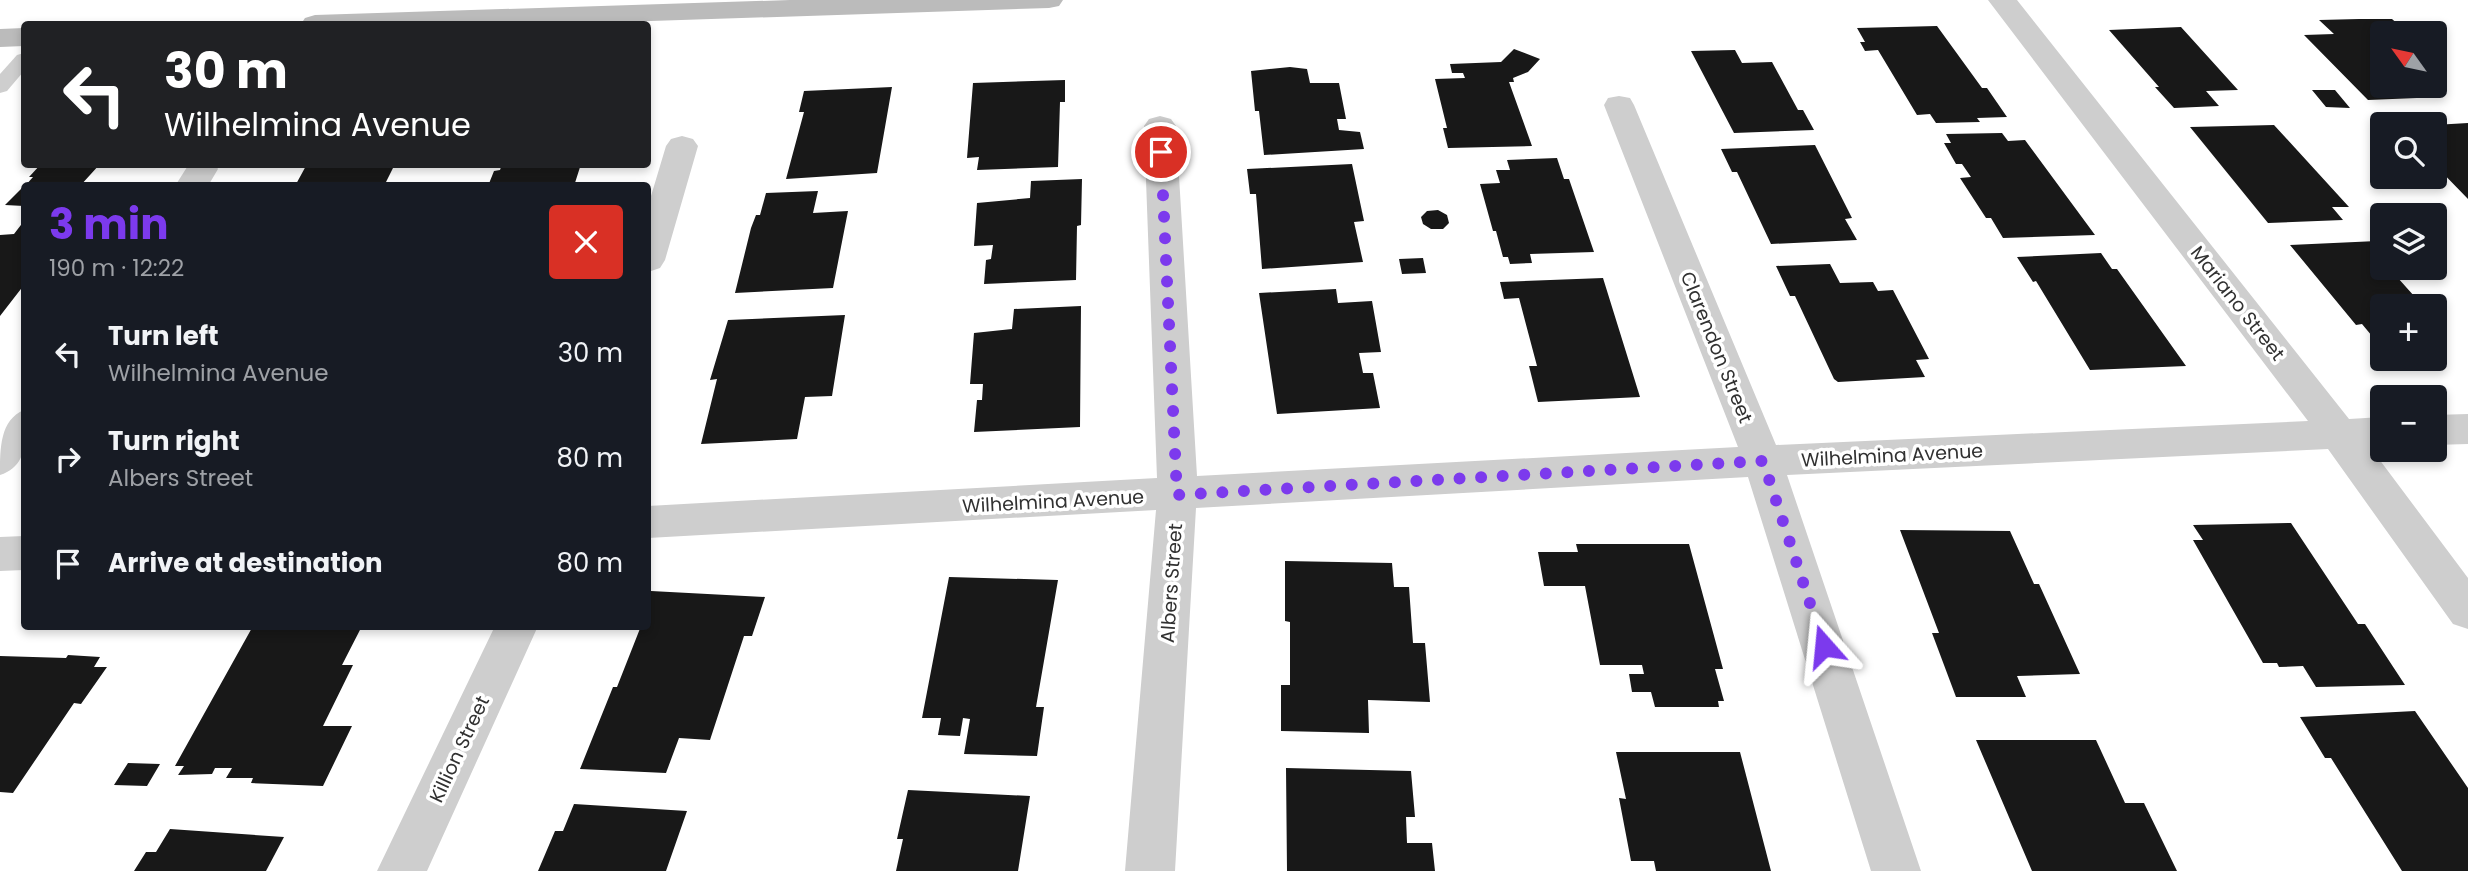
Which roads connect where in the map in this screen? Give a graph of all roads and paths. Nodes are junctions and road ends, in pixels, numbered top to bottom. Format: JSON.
{"nodes":[{"id":1,"x":1049,"y":0,"type":"edge"},
{"id":2,"x":2002,"y":0,"type":"edge"},
{"id":3,"x":799,"y":4,"type":"edge"},
{"id":4,"x":388,"y":21,"type":"edge"},
{"id":5,"x":21,"y":37,"type":"edge"},
{"id":6,"x":0,"y":38,"type":"edge"},
{"id":7,"x":21,"y":62,"type":"edge"},
{"id":8,"x":0,"y":87,"type":"edge"},
{"id":9,"x":1619,"y":105,"type":"dead end"},
{"id":10,"x":1160,"y":126,"type":"dead end"},
{"id":11,"x":682,"y":146,"type":"dead end"},
{"id":12,"x":651,"y":250,"type":"edge"},
{"id":13,"x":21,"y":429,"type":"edge"},
{"id":14,"x":2468,"y":429,"type":"edge"},
{"id":15,"x":2447,"y":430,"type":"edge"},
{"id":16,"x":2370,"y":433,"type":"edge"},
{"id":17,"x":2338,"y":434,"type":"junction"},
{"id":18,"x":0,"y":460,"type":"edge"},
{"id":19,"x":1763,"y":461,"type":"junction"},
{"id":20,"x":1177,"y":495,"type":"junction"},
{"id":21,"x":651,"y":522,"type":"edge"},
{"id":22,"x":21,"y":553,"type":"edge"},
{"id":23,"x":0,"y":554,"type":"edge"},
{"id":24,"x":2468,"y":611,"type":"edge"},
{"id":25,"x":515,"y":630,"type":"edge"},
{"id":26,"x":402,"y":871,"type":"edge"},
{"id":27,"x":1150,"y":871,"type":"edge"},
{"id":28,"x":1896,"y":871,"type":"edge"}],
"edges":[{"from":1,"to":3,"type":"main road"},
{"from":2,"to":17,"type":"street","name":"Mariano Street"},
{"from":3,"to":4,"type":"main road"},
{"from":5,"to":6,"type":"main road"},
{"from":7,"to":8,"type":"lane"},
{"from":9,"to":19,"type":"street","name":"Clarendon Street"},
{"from":10,"to":20,"type":"street","name":"Albers Street"},
{"from":11,"to":12,"type":"street"},
{"from":13,"to":18,"type":"street"},
{"from":14,"to":15,"type":"street"},
{"from":16,"to":17,"type":"street","name":"Wilhelmina Avenue"},
{"from":17,"to":19,"type":"street","name":"Wilhelmina Avenue"},
{"from":17,"to":24,"type":"street","name":"Mariano Street"},
{"from":19,"to":20,"type":"street","name":"Wilhelmina Avenue"},
{"from":19,"to":28,"type":"street","name":"Clarendon Street"},
{"from":20,"to":21,"type":"street","name":"Wilhelmina Avenue"},
{"from":20,"to":27,"type":"street","name":"Albers Street"},
{"from":22,"to":23,"type":"street"},
{"from":25,"to":26,"type":"street","name":"Killion Street"}]}
